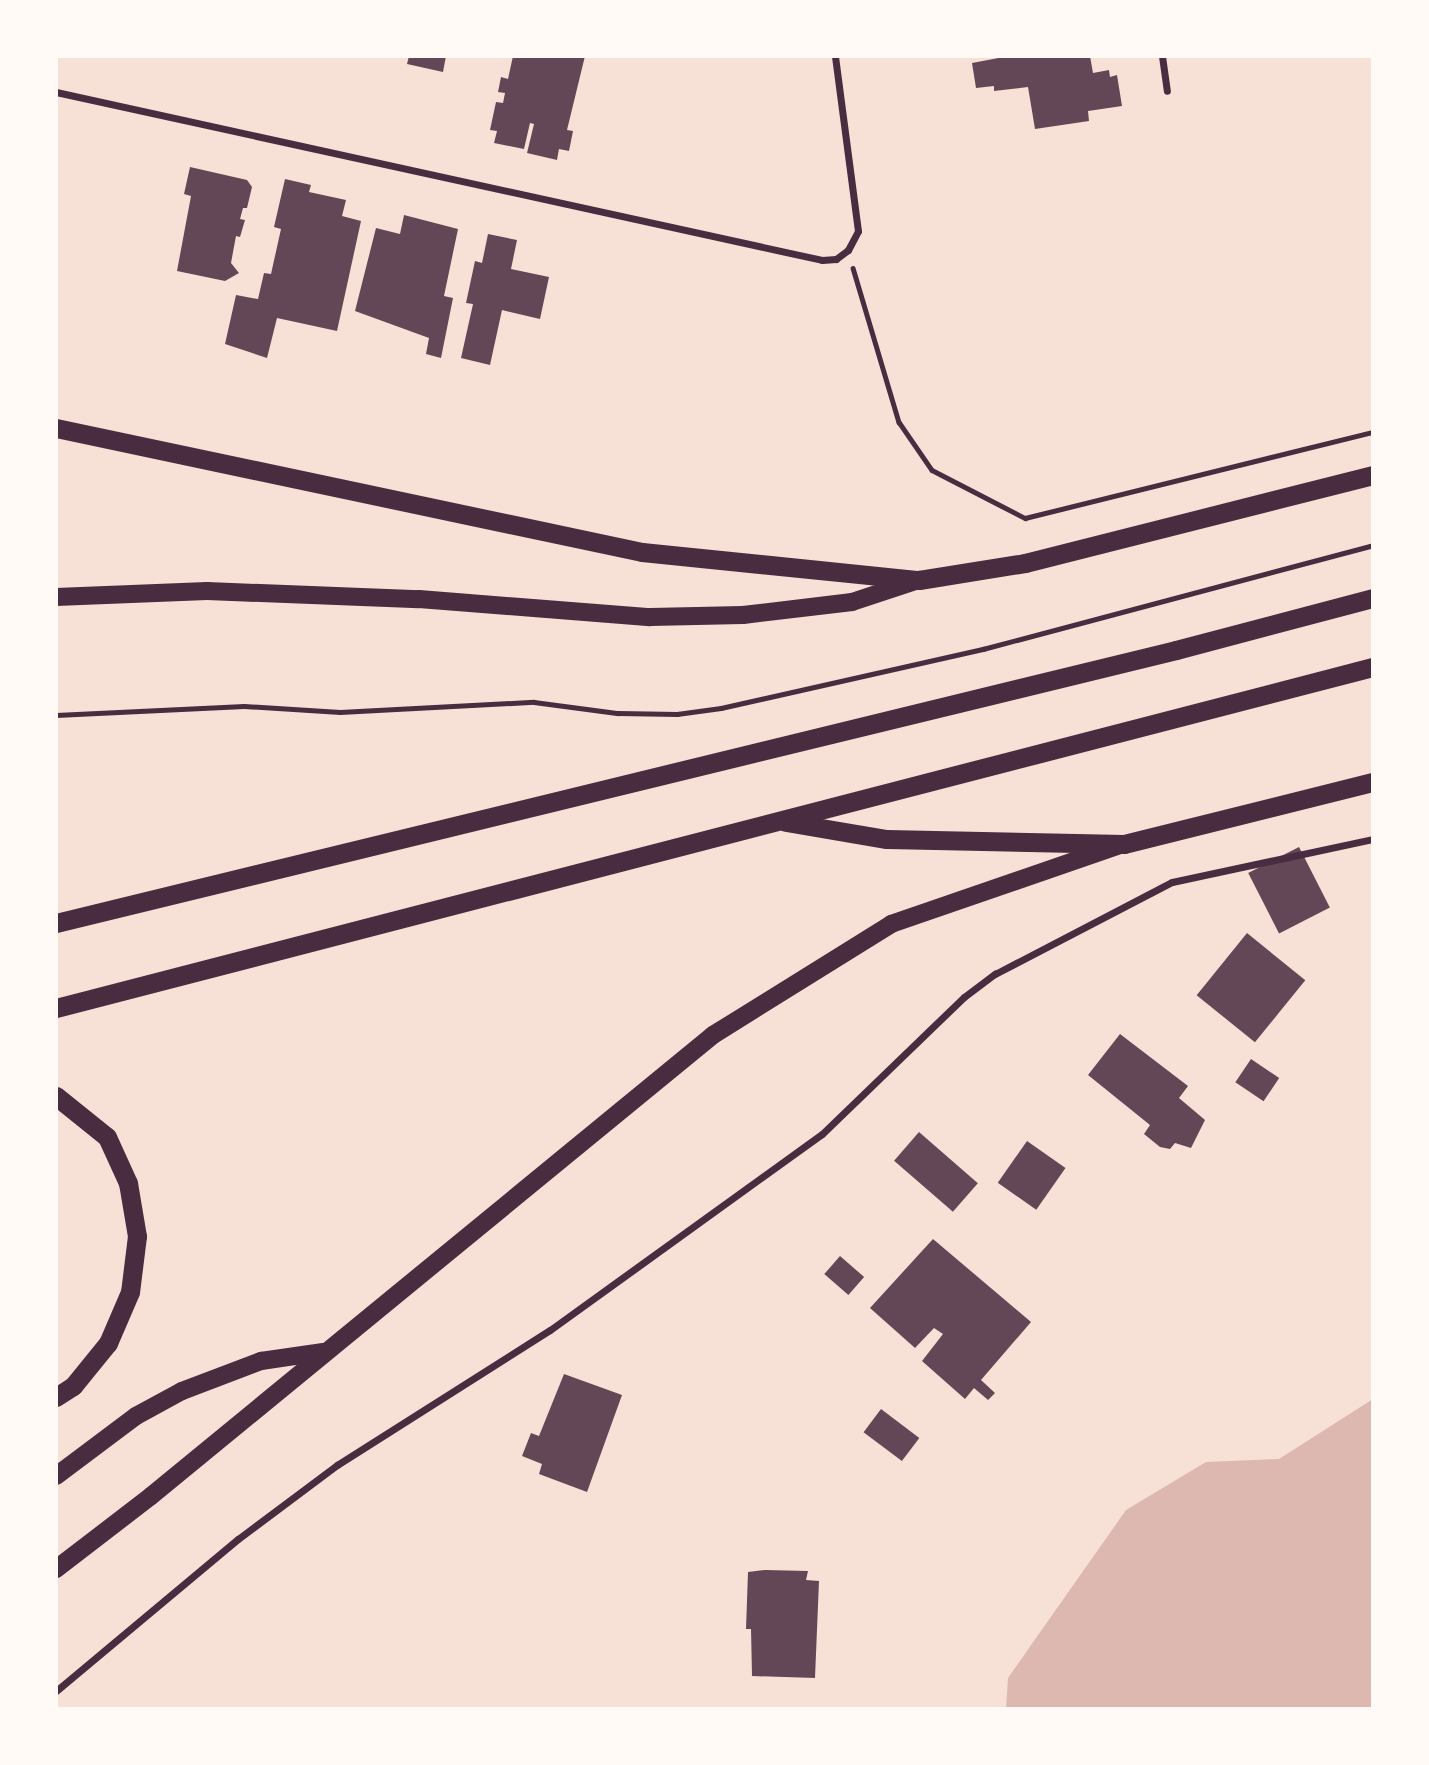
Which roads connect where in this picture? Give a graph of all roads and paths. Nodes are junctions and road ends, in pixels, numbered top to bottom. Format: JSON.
{"nodes":[{"id":1,"x":835,"y":56,"type":"edge"},
{"id":2,"x":1162,"y":56,"type":"edge"},
{"id":3,"x":1167,"y":91,"type":"dead end"},
{"id":4,"x":56,"y":92,"type":"edge"},
{"id":5,"x":848,"y":250,"type":"junction"},
{"id":6,"x":56,"y":428,"type":"edge"},
{"id":7,"x":1373,"y":432,"type":"edge"},
{"id":8,"x":1373,"y":475,"type":"edge"},
{"id":9,"x":1373,"y":545,"type":"edge"},
{"id":10,"x":919,"y":580,"type":"junction"},
{"id":11,"x":56,"y":597,"type":"edge"},
{"id":12,"x":1373,"y":598,"type":"edge"},
{"id":13,"x":1373,"y":667,"type":"edge"},
{"id":14,"x":56,"y":715,"type":"edge"},
{"id":15,"x":1373,"y":782,"type":"edge"},
{"id":16,"x":778,"y":821,"type":"junction"},
{"id":17,"x":1373,"y":839,"type":"edge"},
{"id":18,"x":1125,"y":844,"type":"junction"},
{"id":19,"x":56,"y":923,"type":"edge"},
{"id":20,"x":56,"y":1008,"type":"edge"},
{"id":21,"x":56,"y":1096,"type":"edge"},
{"id":22,"x":323,"y":1352,"type":"junction"},
{"id":23,"x":56,"y":1397,"type":"edge"},
{"id":24,"x":56,"y":1476,"type":"edge"},
{"id":25,"x":56,"y":1569,"type":"edge"},
{"id":26,"x":56,"y":1691,"type":"edge"}],
"edges":[{"from":1,"to":5,"type":"street"},
{"from":2,"to":3,"type":"street"},
{"from":4,"to":5,"type":"street"},
{"from":5,"to":7,"type":"path"},
{"from":6,"to":10,"type":"highway"},
{"from":8,"to":10,"type":"highway"},
{"from":9,"to":14,"type":"path"},
{"from":10,"to":11,"type":"main road"},
{"from":12,"to":19,"type":"highway"},
{"from":13,"to":16,"type":"highway"},
{"from":15,"to":18,"type":"highway"},
{"from":16,"to":18,"type":"highway"},
{"from":16,"to":20,"type":"highway"},
{"from":17,"to":26,"type":"street"},
{"from":18,"to":22,"type":"main road"},
{"from":21,"to":23,"type":"highway"},
{"from":22,"to":24,"type":"main road"},
{"from":22,"to":25,"type":"main road"}]}
